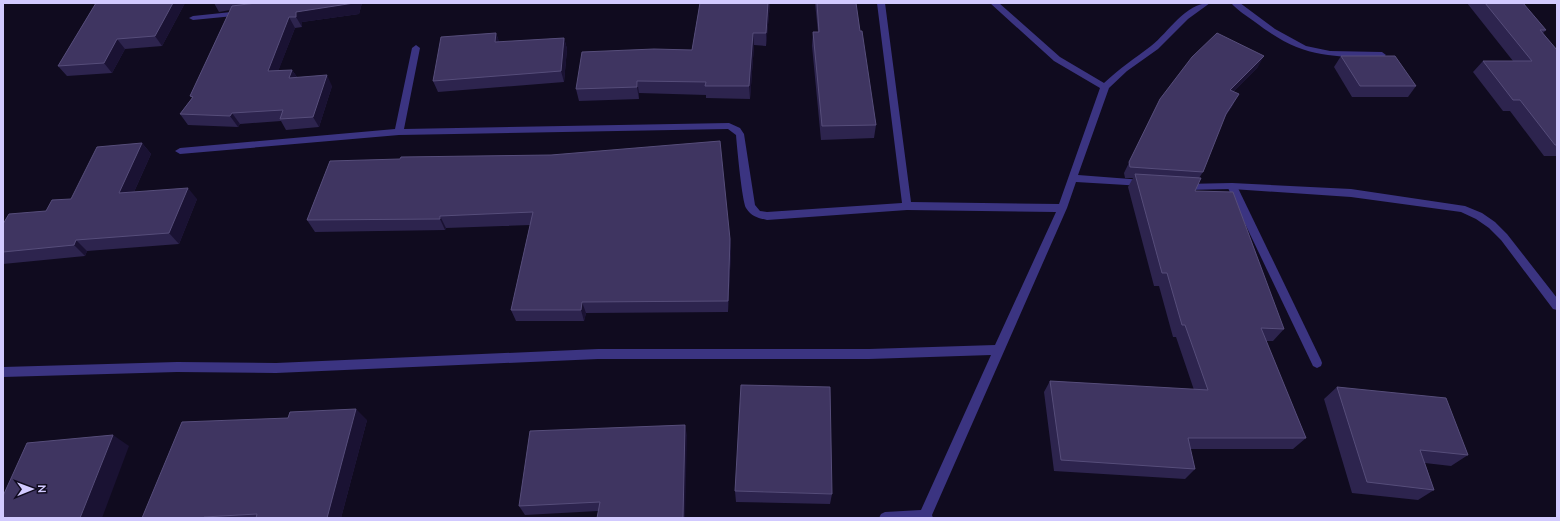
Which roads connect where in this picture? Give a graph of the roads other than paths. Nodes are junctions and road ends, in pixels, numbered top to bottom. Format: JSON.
{"nodes":[{"id":1,"x":881,"y":3,"type":"edge"},
{"id":2,"x":994,"y":3,"type":"edge"},
{"id":3,"x":1206,"y":3,"type":"edge"},
{"id":4,"x":1235,"y":3,"type":"edge"},
{"id":5,"x":252,"y":12,"type":"edge"},
{"id":6,"x":192,"y":18,"type":"dead end"},
{"id":7,"x":416,"y":48,"type":"dead end"},
{"id":8,"x":1382,"y":55,"type":"edge"},
{"id":9,"x":1105,"y":87,"type":"junction"},
{"id":10,"x":399,"y":132,"type":"junction"},
{"id":11,"x":180,"y":150,"type":"dead end"},
{"id":12,"x":1073,"y":178,"type":"junction"},
{"id":13,"x":1154,"y":184,"type":"edge"},
{"id":14,"x":1176,"y":186,"type":"edge"},
{"id":15,"x":1232,"y":186,"type":"junction"},
{"id":16,"x":907,"y":206,"type":"junction"},
{"id":17,"x":1062,"y":208,"type":"junction"},
{"id":18,"x":1557,"y":306,"type":"edge"},
{"id":19,"x":999,"y":350,"type":"junction"},
{"id":20,"x":1317,"y":363,"type":"dead end"},
{"id":21,"x":3,"y":372,"type":"edge"},
{"id":22,"x":925,"y":517,"type":"edge"},
{"id":23,"x":885,"y":518,"type":"edge"}],
"edges":[{"from":1,"to":16,"type":"street"},
{"from":2,"to":9,"type":"street"},
{"from":3,"to":9,"type":"street"},
{"from":4,"to":8,"type":"street"},
{"from":5,"to":6,"type":"street"},
{"from":7,"to":10,"type":"street"},
{"from":9,"to":12,"type":"street"},
{"from":10,"to":11,"type":"street"},
{"from":10,"to":16,"type":"street"},
{"from":12,"to":13,"type":"street"},
{"from":12,"to":17,"type":"street"},
{"from":14,"to":15,"type":"street"},
{"from":15,"to":18,"type":"street"},
{"from":15,"to":20,"type":"street"},
{"from":16,"to":17,"type":"street"},
{"from":17,"to":19,"type":"street"},
{"from":19,"to":21,"type":"street"},
{"from":19,"to":22,"type":"street"},
{"from":22,"to":23,"type":"street"}]}
